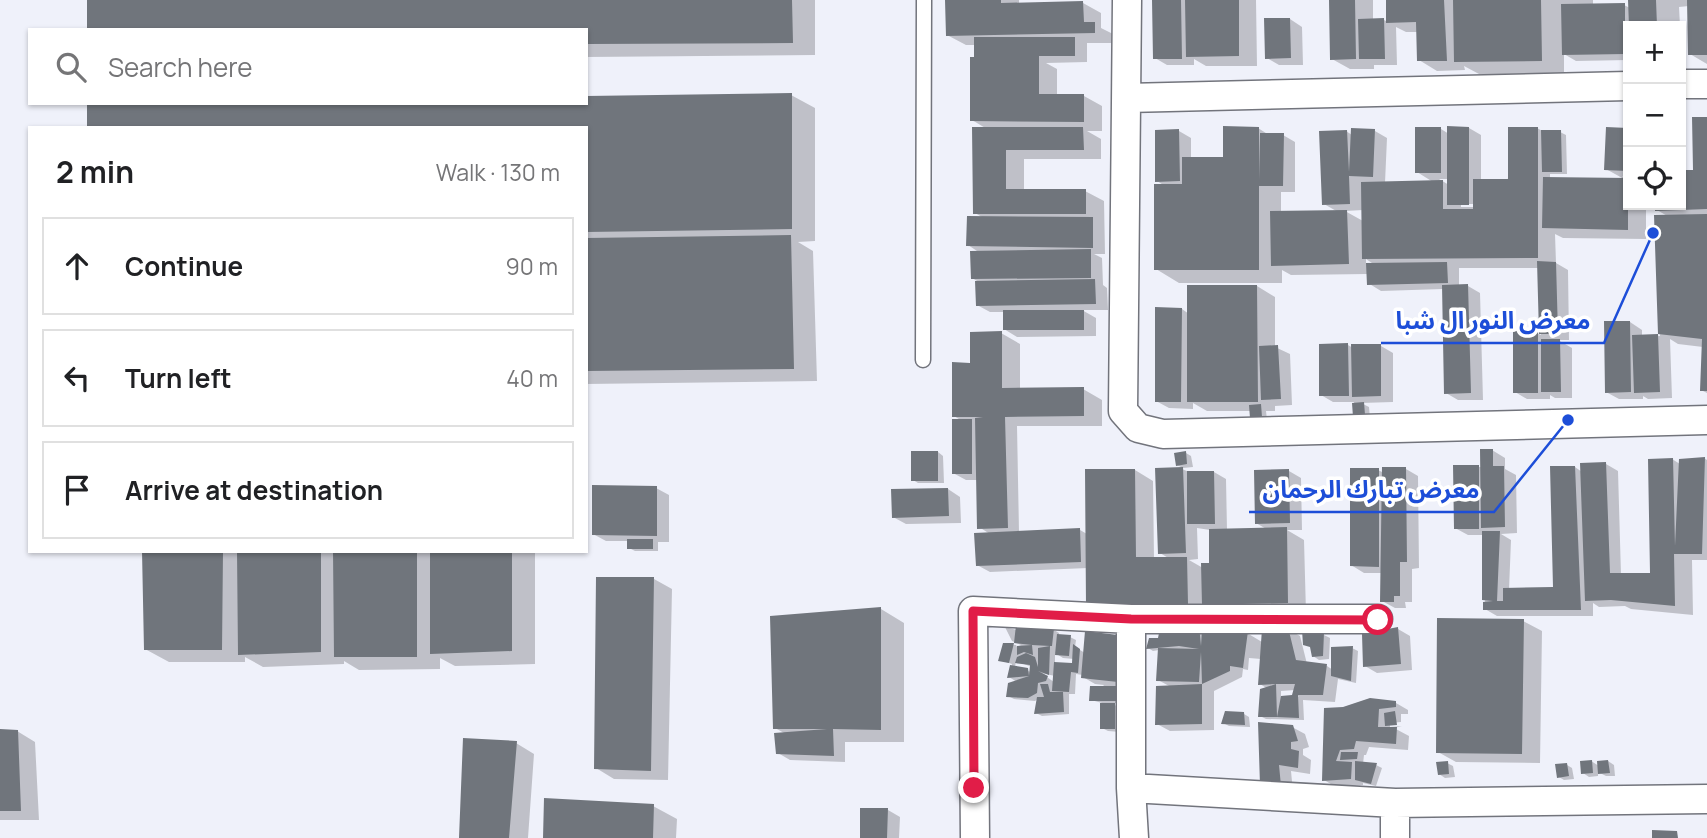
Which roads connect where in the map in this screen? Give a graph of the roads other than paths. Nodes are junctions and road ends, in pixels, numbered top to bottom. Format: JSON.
{"nodes":[{"id":1,"x":924,"y":0,"type":"edge"},
{"id":2,"x":1127,"y":0,"type":"edge"},
{"id":3,"x":1707,"y":83,"type":"edge"},
{"id":4,"x":1686,"y":84,"type":"edge"},
{"id":5,"x":1623,"y":86,"type":"edge"},
{"id":6,"x":1127,"y":98,"type":"junction"},
{"id":7,"x":923,"y":360,"type":"dead end"},
{"id":8,"x":1707,"y":420,"type":"edge"},
{"id":9,"x":1131,"y":619,"type":"junction"},
{"id":10,"x":1378,"y":620,"type":"dead end"},
{"id":11,"x":1131,"y":788,"type":"junction"},
{"id":12,"x":1707,"y":799,"type":"edge"},
{"id":13,"x":1395,"y":803,"type":"junction"},
{"id":14,"x":975,"y":838,"type":"edge"},
{"id":15,"x":1134,"y":838,"type":"edge"},
{"id":16,"x":1395,"y":838,"type":"edge"}],
"edges":[{"from":1,"to":7,"type":"lane"},
{"from":2,"to":6,"type":"street"},
{"from":3,"to":4,"type":"street"},
{"from":5,"to":6,"type":"street"},
{"from":6,"to":8,"type":"street"},
{"from":9,"to":10,"type":"street"},
{"from":9,"to":11,"type":"street"},
{"from":9,"to":14,"type":"street"},
{"from":11,"to":13,"type":"street"},
{"from":11,"to":15,"type":"street"},
{"from":12,"to":13,"type":"street"},
{"from":13,"to":16,"type":"street"}]}
